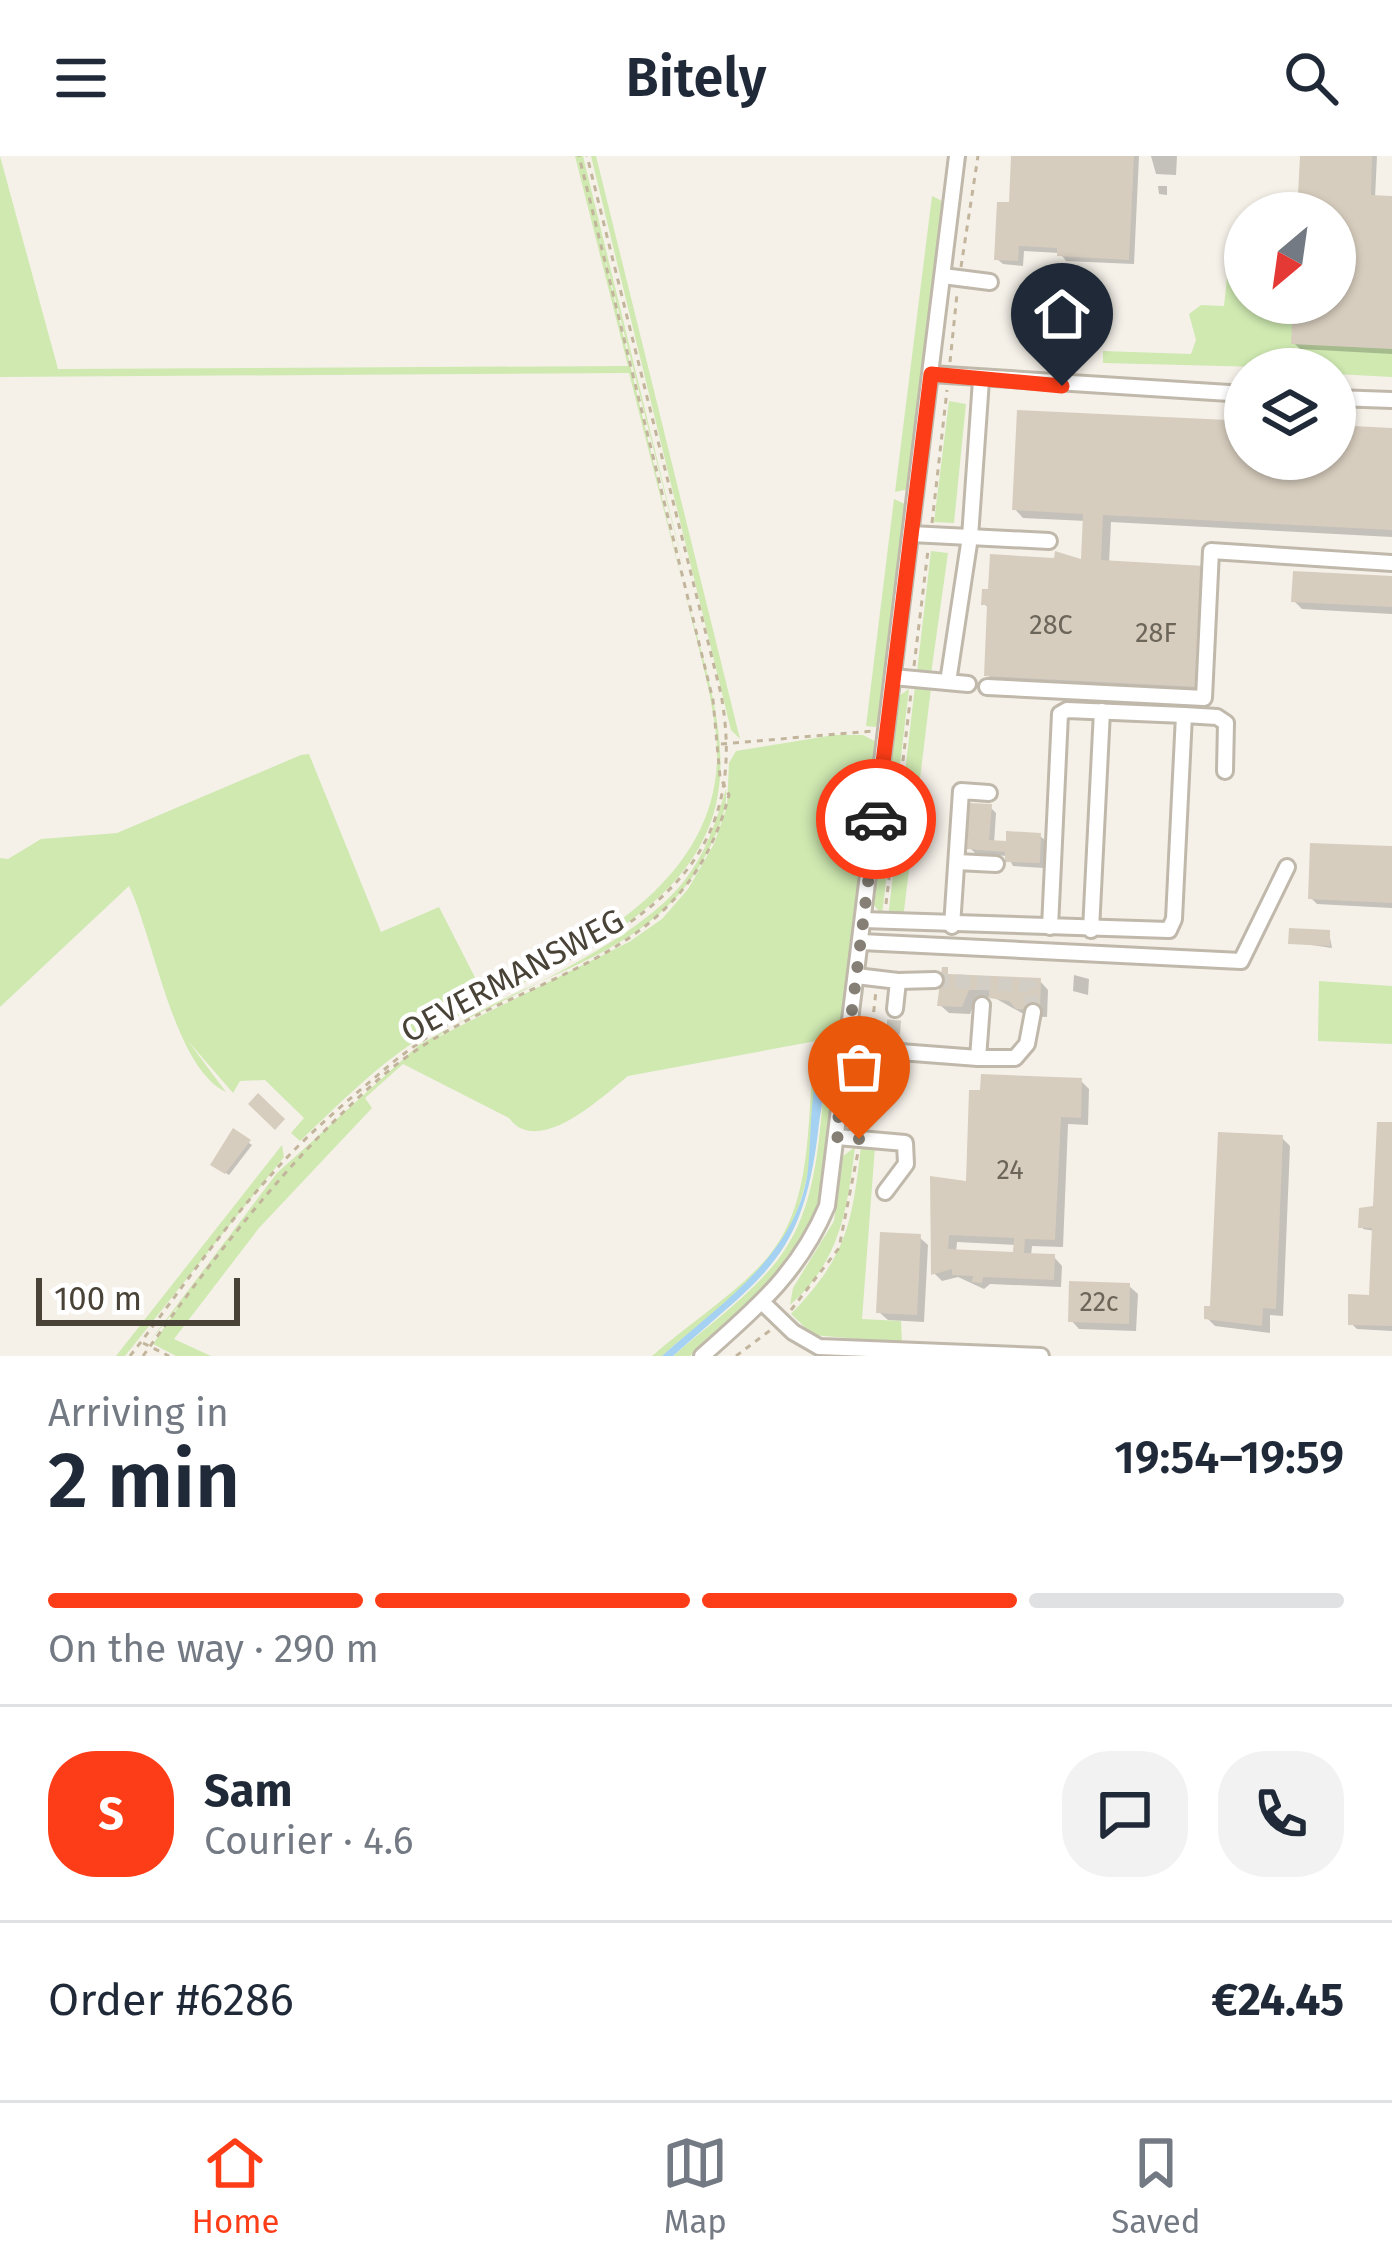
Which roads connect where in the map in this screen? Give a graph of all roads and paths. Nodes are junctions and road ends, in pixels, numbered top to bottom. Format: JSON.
{"nodes":[{"id":1,"x":579,"y":156,"type":"edge"},
{"id":2,"x":587,"y":156,"type":"edge"},
{"id":3,"x":957,"y":156,"type":"edge"},
{"id":4,"x":978,"y":156,"type":"edge"},
{"id":5,"x":951,"y":278,"type":"junction"},
{"id":6,"x":990,"y":282,"type":"dead end"},
{"id":7,"x":931,"y":374,"type":"junction"},
{"id":8,"x":949,"y":377,"type":"junction"},
{"id":9,"x":981,"y":380,"type":"junction"},
{"id":10,"x":1224,"y":393,"type":"edge"},
{"id":11,"x":1356,"y":399,"type":"edge"},
{"id":12,"x":1392,"y":400,"type":"edge"},
{"id":13,"x":911,"y":534,"type":"junction"},
{"id":14,"x":930,"y":535,"type":"junction"},
{"id":15,"x":970,"y":537,"type":"junction"},
{"id":16,"x":1049,"y":541,"type":"dead end"},
{"id":17,"x":1392,"y":562,"type":"edge"},
{"id":18,"x":892,"y":677,"type":"junction"},
{"id":19,"x":913,"y":679,"type":"junction"},
{"id":20,"x":948,"y":682,"type":"junction"},
{"id":21,"x":968,"y":684,"type":"dead end"},
{"id":22,"x":987,"y":687,"type":"dead end"},
{"id":23,"x":1102,"y":711,"type":"junction"},
{"id":24,"x":1184,"y":715,"type":"junction"},
{"id":25,"x":886,"y":732,"type":"junction"},
{"id":26,"x":729,"y":743,"type":"junction"},
{"id":27,"x":721,"y":744,"type":"junction"},
{"id":28,"x":1225,"y":771,"type":"dead end"},
{"id":29,"x":724,"y":782,"type":"junction"},
{"id":30,"x":989,"y":793,"type":"dead end"},
{"id":31,"x":956,"y":862,"type":"junction"},
{"id":32,"x":996,"y":864,"type":"dead end"},
{"id":33,"x":1287,"y":867,"type":"dead end"},
{"id":34,"x":863,"y":920,"type":"junction"},
{"id":35,"x":884,"y":922,"type":"junction"},
{"id":36,"x":952,"y":926,"type":"junction"},
{"id":37,"x":1050,"y":927,"type":"junction"},
{"id":38,"x":1091,"y":930,"type":"junction"},
{"id":39,"x":861,"y":942,"type":"junction"},
{"id":40,"x":856,"y":976,"type":"junction"},
{"id":41,"x":878,"y":980,"type":"junction"},
{"id":42,"x":935,"y":980,"type":"tunnel mouth"},
{"id":43,"x":898,"y":981,"type":"junction"},
{"id":44,"x":982,"y":1005,"type":"dead end"},
{"id":45,"x":895,"y":1009,"type":"tunnel mouth"},
{"id":46,"x":1033,"y":1012,"type":"dead end"},
{"id":47,"x":892,"y":1034,"type":"tunnel mouth"},
{"id":48,"x":848,"y":1048,"type":"junction"},
{"id":49,"x":870,"y":1049,"type":"junction"},
{"id":50,"x":891,"y":1051,"type":"junction"},
{"id":51,"x":979,"y":1058,"type":"junction"},
{"id":52,"x":836,"y":1137,"type":"junction"},
{"id":53,"x":859,"y":1139,"type":"junction"},
{"id":54,"x":884,"y":1192,"type":"dead end"},
{"id":55,"x":764,"y":1304,"type":"junction"},
{"id":56,"x":780,"y":1320,"type":"junction"},
{"id":57,"x":142,"y":1342,"type":"junction"},
{"id":58,"x":150,"y":1346,"type":"junction"},
{"id":59,"x":130,"y":1356,"type":"edge"},
{"id":60,"x":143,"y":1356,"type":"edge"},
{"id":61,"x":170,"y":1356,"type":"edge"},
{"id":62,"x":702,"y":1356,"type":"edge"},
{"id":63,"x":736,"y":1356,"type":"edge"},
{"id":64,"x":1041,"y":1356,"type":"edge"}],
"edges":[{"from":1,"to":27,"type":"path","name":"OEVERMANSWEG"},
{"from":2,"to":26,"type":"path","name":"OEVERMANSWEG"},
{"from":3,"to":5,"type":"street"},
{"from":4,"to":5,"type":"path"},
{"from":5,"to":6,"type":"street"},
{"from":5,"to":7,"type":"street"},
{"from":5,"to":8,"type":"path"},
{"from":7,"to":8,"type":"street"},
{"from":7,"to":13,"type":"street"},
{"from":8,"to":9,"type":"street"},
{"from":8,"to":14,"type":"path"},
{"from":9,"to":10,"type":"street"},
{"from":9,"to":15,"type":"street"},
{"from":11,"to":12,"type":"street"},
{"from":13,"to":14,"type":"street"},
{"from":13,"to":18,"type":"street"},
{"from":14,"to":15,"type":"street"},
{"from":14,"to":19,"type":"path"},
{"from":15,"to":16,"type":"street"},
{"from":15,"to":20,"type":"street"},
{"from":17,"to":22,"type":"street"},
{"from":18,"to":19,"type":"street"},
{"from":18,"to":25,"type":"street"},
{"from":19,"to":20,"type":"street"},
{"from":19,"to":35,"type":"path"},
{"from":20,"to":21,"type":"street"},
{"from":23,"to":24,"type":"street"},
{"from":23,"to":37,"type":"street"},
{"from":23,"to":38,"type":"street"},
{"from":24,"to":28,"type":"street"},
{"from":24,"to":38,"type":"street"},
{"from":25,"to":26,"type":"path"},
{"from":25,"to":34,"type":"street"},
{"from":26,"to":27,"type":"path"},
{"from":26,"to":29,"type":"path","name":"OEVERMANSWEG"},
{"from":27,"to":29,"type":"path","name":"OEVERMANSWEG"},
{"from":29,"to":57,"type":"path","name":"OEVERMANSWEG"},
{"from":29,"to":58,"type":"path","name":"OEVERMANSWEG"},
{"from":30,"to":31,"type":"street"},
{"from":31,"to":32,"type":"street"},
{"from":31,"to":36,"type":"street"},
{"from":33,"to":39,"type":"street"},
{"from":34,"to":35,"type":"street"},
{"from":34,"to":39,"type":"street"},
{"from":35,"to":36,"type":"street"},
{"from":36,"to":37,"type":"street"},
{"from":37,"to":38,"type":"street"},
{"from":39,"to":40,"type":"street"},
{"from":40,"to":41,"type":"street"},
{"from":40,"to":48,"type":"street"},
{"from":41,"to":43,"type":"street"},
{"from":41,"to":49,"type":"path"},
{"from":42,"to":43,"type":"street"},
{"from":43,"to":45,"type":"street"},
{"from":44,"to":51,"type":"street"},
{"from":46,"to":51,"type":"street"},
{"from":47,"to":50,"type":"street"},
{"from":48,"to":49,"type":"street"},
{"from":48,"to":52,"type":"street"},
{"from":49,"to":50,"type":"street"},
{"from":49,"to":53,"type":"path"},
{"from":50,"to":51,"type":"street"},
{"from":52,"to":53,"type":"street"},
{"from":52,"to":55,"type":"street"},
{"from":53,"to":54,"type":"street"},
{"from":53,"to":56,"type":"path"},
{"from":55,"to":56,"type":"street"},
{"from":55,"to":62,"type":"street"},
{"from":56,"to":63,"type":"path"},
{"from":56,"to":64,"type":"street"},
{"from":57,"to":58,"type":"path"},
{"from":57,"to":59,"type":"path","name":"OEVERMANSWEG"},
{"from":58,"to":60,"type":"path","name":"OEVERMANSWEG"},
{"from":58,"to":61,"type":"path"}]}
